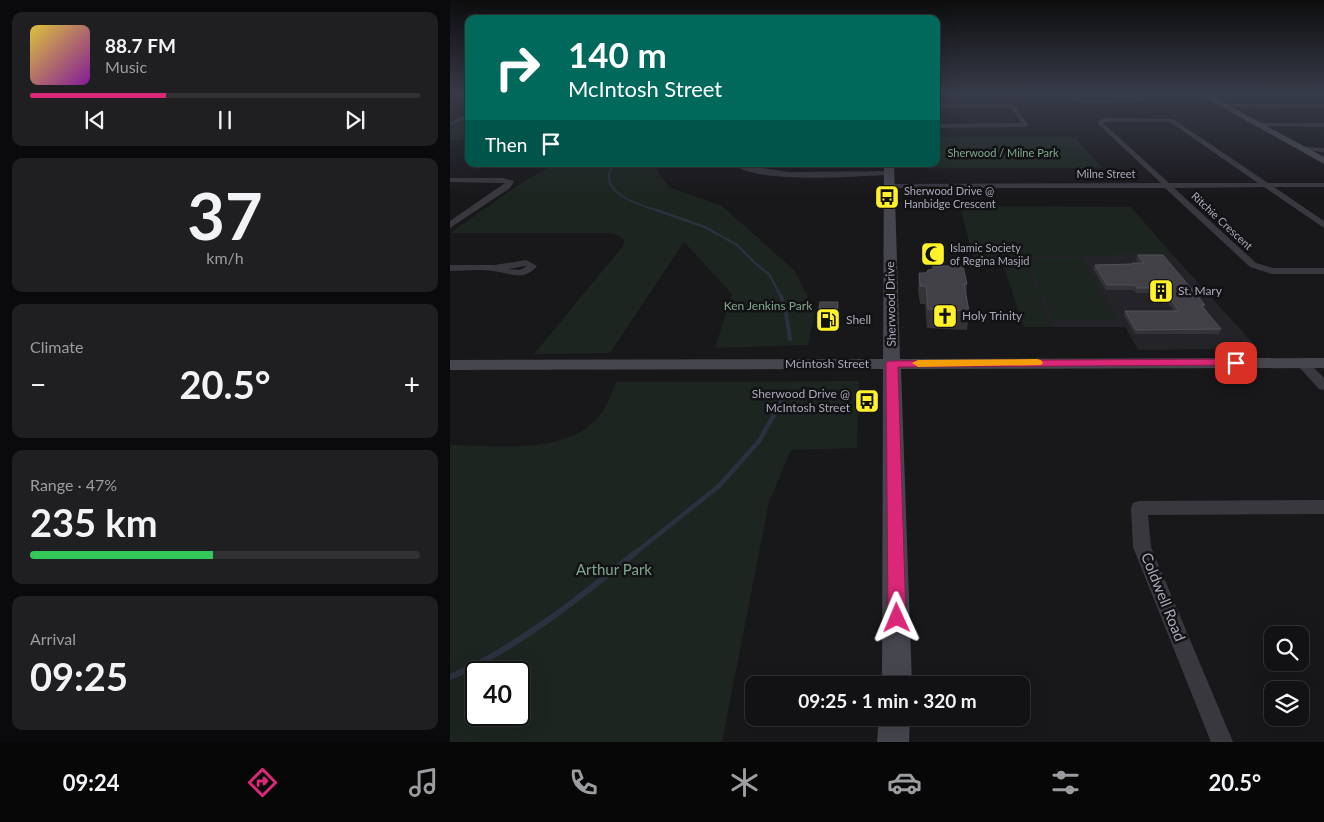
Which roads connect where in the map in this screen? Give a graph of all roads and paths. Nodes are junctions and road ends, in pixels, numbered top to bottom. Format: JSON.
{"nodes":[{"id":1,"x":1105,"y":128,"type":"edge"},
{"id":2,"x":1181,"y":128,"type":"edge"},
{"id":3,"x":1265,"y":128,"type":"edge"},
{"id":4,"x":1304,"y":150,"type":"junction"},
{"id":5,"x":1324,"y":150,"type":"edge"},
{"id":6,"x":1324,"y":160,"type":"edge"},
{"id":7,"x":745,"y":167,"type":"edge"},
{"id":8,"x":889,"y":174,"type":"edge"},
{"id":9,"x":450,"y":180,"type":"edge"},
{"id":10,"x":1167,"y":185,"type":"junction"},
{"id":11,"x":1266,"y":185,"type":"junction"},
{"id":12,"x":1324,"y":185,"type":"edge"},
{"id":13,"x":450,"y":218,"type":"edge"},
{"id":14,"x":461,"y":218,"type":"junction"},
{"id":15,"x":450,"y":225,"type":"edge"},
{"id":16,"x":1324,"y":225,"type":"edge"},
{"id":17,"x":450,"y":268,"type":"edge"},
{"id":18,"x":495,"y":268,"type":"dead end"},
{"id":19,"x":1324,"y":272,"type":"edge"},
{"id":20,"x":1302,"y":363,"type":"junction"},
{"id":21,"x":1324,"y":363,"type":"edge"},
{"id":22,"x":892,"y":364,"type":"junction"},
{"id":23,"x":450,"y":365,"type":"edge"},
{"id":24,"x":1324,"y":386,"type":"edge"},
{"id":25,"x":1324,"y":507,"type":"edge"},
{"id":26,"x":897,"y":676,"type":"edge"},
{"id":27,"x":894,"y":726,"type":"edge"},
{"id":28,"x":893,"y":742,"type":"edge"},
{"id":29,"x":1222,"y":742,"type":"edge"}],
"edges":[{"from":1,"to":10,"type":"street","name":"Ritchie Crescent"},
{"from":2,"to":11,"type":"street","name":"Ritchie Crescent"},
{"from":3,"to":4,"type":"street"},
{"from":4,"to":5,"type":"street"},
{"from":4,"to":6,"type":"street"},
{"from":7,"to":8,"type":"street","name":"Milne Street"},
{"from":8,"to":10,"type":"street","name":"Milne Street"},
{"from":8,"to":22,"type":"street","name":"Sherwood Drive"},
{"from":9,"to":14,"type":"street"},
{"from":10,"to":11,"type":"street","name":"Milne Street"},
{"from":10,"to":19,"type":"street","name":"Ritchie Crescent"},
{"from":11,"to":12,"type":"street","name":"Milne Street"},
{"from":11,"to":16,"type":"street"},
{"from":13,"to":14,"type":"street"},
{"from":14,"to":15,"type":"street"},
{"from":17,"to":18,"type":"street"},
{"from":20,"to":21,"type":"street","name":"McIntosh Street"},
{"from":20,"to":22,"type":"street","name":"McIntosh Street"},
{"from":20,"to":24,"type":"street"},
{"from":22,"to":23,"type":"street","name":"McIntosh Street"},
{"from":22,"to":26,"type":"street","name":"Sherwood Drive"},
{"from":25,"to":29,"type":"street","name":"Coldwell Road"},
{"from":27,"to":28,"type":"street"}]}
